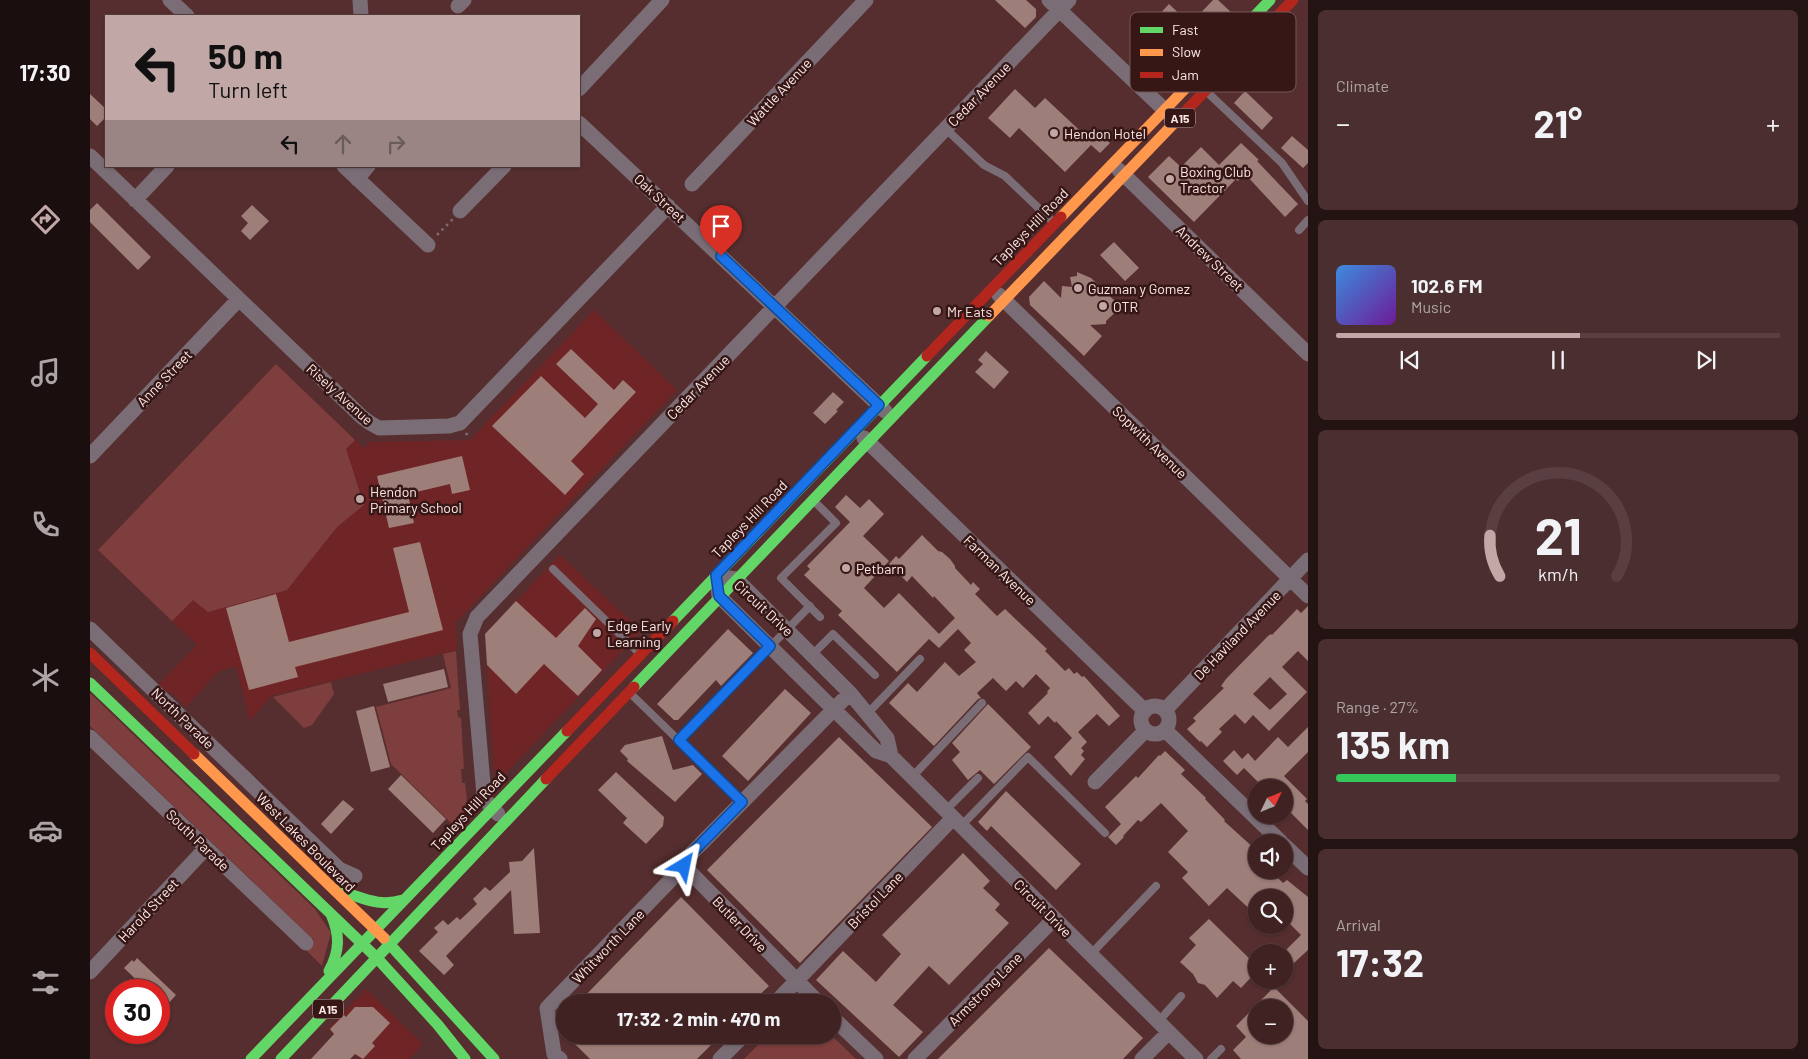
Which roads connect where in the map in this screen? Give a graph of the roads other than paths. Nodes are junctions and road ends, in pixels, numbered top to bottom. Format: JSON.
{"nodes":[{"id":1,"x":170,"y":0,"type":"edge"},
{"id":2,"x":360,"y":0,"type":"edge"},
{"id":3,"x":662,"y":0,"type":"edge"},
{"id":4,"x":866,"y":0,"type":"edge"},
{"id":5,"x":1270,"y":0,"type":"edge"},
{"id":6,"x":1293,"y":0,"type":"edge"},
{"id":7,"x":1059,"y":3,"type":"edge"},
{"id":8,"x":1258,"y":12,"type":"edge"},
{"id":9,"x":1281,"y":12,"type":"edge"},
{"id":10,"x":186,"y":15,"type":"edge"},
{"id":11,"x":361,"y":15,"type":"edge"},
{"id":12,"x":1130,"y":75,"type":"edge"},
{"id":13,"x":580,"y":88,"type":"edge"},
{"id":14,"x":1146,"y":92,"type":"edge"},
{"id":15,"x":1181,"y":92,"type":"edge"},
{"id":16,"x":1204,"y":92,"type":"edge"},
{"id":17,"x":1208,"y":92,"type":"edge"},
{"id":18,"x":1164,"y":110,"type":"junction"},
{"id":19,"x":1177,"y":121,"type":"junction"},
{"id":20,"x":580,"y":124,"type":"edge"},
{"id":21,"x":946,"y":129,"type":"junction"},
{"id":22,"x":90,"y":156,"type":"edge"},
{"id":23,"x":1112,"y":163,"type":"junction"},
{"id":24,"x":166,"y":167,"type":"edge"},
{"id":25,"x":345,"y":167,"type":"edge"},
{"id":26,"x":367,"y":167,"type":"edge"},
{"id":27,"x":503,"y":167,"type":"edge"},
{"id":28,"x":1125,"y":175,"type":"junction"},
{"id":29,"x":357,"y":179,"type":"junction"},
{"id":30,"x":692,"y":184,"type":"dead end"},
{"id":31,"x":135,"y":200,"type":"junction"},
{"id":32,"x":1308,"y":201,"type":"edge"},
{"id":33,"x":668,"y":206,"type":"junction"},
{"id":34,"x":460,"y":211,"type":"road end"},
{"id":35,"x":1308,"y":220,"type":"edge"},
{"id":36,"x":1054,"y":223,"type":"junction"},
{"id":37,"x":1299,"y":230,"type":"dead end"},
{"id":38,"x":1066,"y":235,"type":"junction"},
{"id":39,"x":428,"y":245,"type":"road end"},
{"id":40,"x":992,"y":288,"type":"junction"},
{"id":41,"x":239,"y":299,"type":"junction"},
{"id":42,"x":1004,"y":301,"type":"junction"},
{"id":43,"x":776,"y":307,"type":"junction"},
{"id":44,"x":1308,"y":354,"type":"edge"},
{"id":45,"x":879,"y":405,"type":"junction"},
{"id":46,"x":892,"y":418,"type":"junction"},
{"id":47,"x":855,"y":430,"type":"junction"},
{"id":48,"x":869,"y":443,"type":"junction"},
{"id":49,"x":90,"y":456,"type":"edge"},
{"id":50,"x":813,"y":500,"type":"junction"},
{"id":51,"x":1308,"y":560,"type":"edge"},
{"id":52,"x":553,"y":569,"type":"dead end"},
{"id":53,"x":716,"y":575,"type":"junction"},
{"id":54,"x":736,"y":579,"type":"junction"},
{"id":55,"x":1290,"y":579,"type":"junction"},
{"id":56,"x":719,"y":596,"type":"junction"},
{"id":57,"x":1308,"y":596,"type":"edge"},
{"id":58,"x":810,"y":606,"type":"junction"},
{"id":59,"x":820,"y":617,"type":"dead end"},
{"id":60,"x":90,"y":629,"type":"edge"},
{"id":61,"x":787,"y":629,"type":"junction"},
{"id":62,"x":770,"y":646,"type":"junction"},
{"id":63,"x":90,"y":653,"type":"edge"},
{"id":64,"x":640,"y":654,"type":"junction"},
{"id":65,"x":812,"y":654,"type":"junction"},
{"id":66,"x":920,"y":659,"type":"dead end"},
{"id":67,"x":876,"y":675,"type":"dead end"},
{"id":68,"x":90,"y":683,"type":"edge"},
{"id":69,"x":629,"y":692,"type":"junction"},
{"id":70,"x":850,"y":693,"type":"junction"},
{"id":71,"x":982,"y":703,"type":"dead end"},
{"id":72,"x":834,"y":710,"type":"junction"},
{"id":73,"x":1165,"y":710,"type":"junction"},
{"id":74,"x":1145,"y":711,"type":"junction"},
{"id":75,"x":868,"y":714,"type":"junction"},
{"id":76,"x":1165,"y":730,"type":"junction"},
{"id":77,"x":1145,"y":731,"type":"junction"},
{"id":78,"x":90,"y":737,"type":"edge"},
{"id":79,"x":679,"y":740,"type":"junction"},
{"id":80,"x":891,"y":756,"type":"junction"},
{"id":81,"x":912,"y":776,"type":"junction"},
{"id":82,"x":978,"y":778,"type":"dead end"},
{"id":83,"x":1096,"y":782,"type":"dead end"},
{"id":84,"x":742,"y":802,"type":"junction"},
{"id":85,"x":492,"y":807,"type":"junction"},
{"id":86,"x":276,"y":808,"type":"junction"},
{"id":87,"x":953,"y":818,"type":"junction"},
{"id":88,"x":506,"y":822,"type":"junction"},
{"id":89,"x":273,"y":829,"type":"junction"},
{"id":90,"x":1105,"y":833,"type":"dead end"},
{"id":91,"x":1273,"y":834,"type":"edge"},
{"id":92,"x":206,"y":848,"type":"junction"},
{"id":93,"x":1293,"y":854,"type":"edge"},
{"id":94,"x":684,"y":866,"type":"junction"},
{"id":95,"x":1308,"y":868,"type":"edge"},
{"id":96,"x":355,"y":876,"type":"dead end"},
{"id":97,"x":1156,"y":886,"type":"dead end"},
{"id":98,"x":334,"y":890,"type":"junction"},
{"id":99,"x":403,"y":900,"type":"junction"},
{"id":100,"x":331,"y":914,"type":"junction"},
{"id":101,"x":1054,"y":919,"type":"junction"},
{"id":102,"x":375,"y":929,"type":"junction"},
{"id":103,"x":306,"y":943,"type":"dead end"},
{"id":104,"x":361,"y":943,"type":"junction"},
{"id":105,"x":390,"y":945,"type":"junction"},
{"id":106,"x":1090,"y":954,"type":"junction"},
{"id":107,"x":377,"y":958,"type":"junction"},
{"id":108,"x":90,"y":972,"type":"edge"},
{"id":109,"x":796,"y":982,"type":"junction"},
{"id":110,"x":321,"y":986,"type":"junction"},
{"id":111,"x":784,"y":994,"type":"edge"},
{"id":112,"x":809,"y":994,"type":"edge"},
{"id":113,"x":1182,"y":996,"type":"dead end"},
{"id":114,"x":841,"y":1026,"type":"edge"},
{"id":115,"x":1163,"y":1027,"type":"junction"},
{"id":116,"x":735,"y":1044,"type":"edge"},
{"id":117,"x":1221,"y":1049,"type":"dead end"},
{"id":118,"x":254,"y":1058,"type":"edge"},
{"id":119,"x":281,"y":1059,"type":"edge"},
{"id":120,"x":465,"y":1059,"type":"edge"},
{"id":121,"x":494,"y":1059,"type":"edge"},
{"id":122,"x":560,"y":1059,"type":"edge"},
{"id":123,"x":720,"y":1059,"type":"edge"},
{"id":124,"x":876,"y":1059,"type":"edge"},
{"id":125,"x":915,"y":1059,"type":"edge"},
{"id":126,"x":1142,"y":1059,"type":"edge"},
{"id":127,"x":1196,"y":1059,"type":"edge"},
{"id":128,"x":1211,"y":1059,"type":"edge"}],
"edges":[{"from":1,"to":10,"type":"street"},
{"from":2,"to":11,"type":"street"},
{"from":3,"to":13,"type":"street"},
{"from":4,"to":30,"type":"street","name":"Wattle Avenue"},
{"from":5,"to":8,"type":"main road","name":"Tapleys Hill Road","number":"A15"},
{"from":6,"to":9,"type":"main road","number":"A15"},
{"from":7,"to":12,"type":"street"},
{"from":7,"to":21,"type":"street","name":"Cedar Avenue"},
{"from":14,"to":18,"type":"street"},
{"from":15,"to":18,"type":"main road","name":"Tapleys Hill Road","number":"A15"},
{"from":16,"to":19,"type":"main road","number":"A15"},
{"from":17,"to":32,"type":"lane"},
{"from":18,"to":19,"type":"street"},
{"from":18,"to":23,"type":"main road","name":"Tapleys Hill Road","number":"A15"},
{"from":19,"to":28,"type":"main road","number":"A15"},
{"from":20,"to":33,"type":"street","name":"Oak Street"},
{"from":21,"to":36,"type":"lane"},
{"from":21,"to":43,"type":"street","name":"Cedar Avenue"},
{"from":22,"to":31,"type":"street","name":"Risely Avenue"},
{"from":23,"to":28,"type":"street","name":"Andrew Street"},
{"from":23,"to":36,"type":"main road","name":"Tapleys Hill Road","number":"A15"},
{"from":24,"to":31,"type":"street"},
{"from":25,"to":29,"type":"street"},
{"from":26,"to":29,"type":"street"},
{"from":27,"to":34,"type":"street"},
{"from":28,"to":38,"type":"main road","number":"A15"},
{"from":28,"to":44,"type":"street","name":"Andrew Street"},
{"from":29,"to":39,"type":"street"},
{"from":31,"to":41,"type":"street","name":"Risely Avenue"},
{"from":33,"to":41,"type":"street","name":"Risely Avenue"},
{"from":33,"to":43,"type":"street","name":"Oak Street"},
{"from":35,"to":37,"type":"lane"},
{"from":36,"to":38,"type":"lane"},
{"from":36,"to":40,"type":"main road","name":"Tapleys Hill Road","number":"A15"},
{"from":38,"to":42,"type":"main road","number":"A15"},
{"from":40,"to":42,"type":"street","name":"Sopwith Avenue"},
{"from":40,"to":45,"type":"main road","name":"Tapleys Hill Road","number":"A15"},
{"from":41,"to":49,"type":"street","name":"Anne Street"},
{"from":42,"to":46,"type":"main road","number":"A15"},
{"from":42,"to":55,"type":"street","name":"Sopwith Avenue"},
{"from":43,"to":45,"type":"street","name":"Oak Street"},
{"from":43,"to":85,"type":"street","name":"Cedar Avenue"},
{"from":45,"to":46,"type":"street","name":"Oak Street"},
{"from":45,"to":47,"type":"main road","name":"Tapleys Hill Road","number":"A15"},
{"from":46,"to":48,"type":"main road","number":"A15"},
{"from":47,"to":48,"type":"street","name":"Farman Avenue"},
{"from":47,"to":53,"type":"main road","name":"Tapleys Hill Road","number":"A15"},
{"from":48,"to":50,"type":"main road","number":"A15"},
{"from":48,"to":74,"type":"street","name":"Farman Avenue"},
{"from":50,"to":54,"type":"main road","number":"A15"},
{"from":50,"to":58,"type":"lane"},
{"from":51,"to":55,"type":"street","name":"De Haviland Avenue"},
{"from":52,"to":64,"type":"lane"},
{"from":53,"to":54,"type":"street","name":"Circuit Drive"},
{"from":53,"to":56,"type":"street","name":"Circuit Drive"},
{"from":53,"to":64,"type":"main road","name":"Tapleys Hill Road","number":"A15"},
{"from":54,"to":56,"type":"main road","number":"A15"},
{"from":54,"to":61,"type":"street","name":"Circuit Drive"},
{"from":55,"to":57,"type":"street","name":"Sopwith Avenue"},
{"from":55,"to":73,"type":"street","name":"De Haviland Avenue"},
{"from":56,"to":62,"type":"street","name":"Circuit Drive"},
{"from":56,"to":69,"type":"main road","number":"A15"},
{"from":58,"to":59,"type":"lane"},
{"from":58,"to":61,"type":"lane"},
{"from":60,"to":86,"type":"street","name":"North Parade"},
{"from":61,"to":62,"type":"lane"},
{"from":61,"to":65,"type":"street","name":"Circuit Drive"},
{"from":62,"to":72,"type":"street","name":"Circuit Drive"},
{"from":62,"to":79,"type":"lane"},
{"from":63,"to":89,"type":"main road","name":"West Lakes Boulevard"},
{"from":64,"to":85,"type":"main road","name":"Tapleys Hill Road","number":"A15"},
{"from":65,"to":67,"type":"lane"},
{"from":65,"to":70,"type":"street","name":"Circuit Drive"},
{"from":66,"to":75,"type":"lane"},
{"from":68,"to":100,"type":"main road"},
{"from":69,"to":79,"type":"lane"},
{"from":69,"to":88,"type":"main road","number":"A15"},
{"from":70,"to":72,"type":"street"},
{"from":70,"to":75,"type":"street","name":"Circuit Drive"},
{"from":71,"to":81,"type":"lane"},
{"from":72,"to":80,"type":"street","name":"Circuit Drive"},
{"from":72,"to":84,"type":"street"},
{"from":73,"to":74,"type":"street"},
{"from":73,"to":76,"type":"street"},
{"from":74,"to":77,"type":"street"},
{"from":75,"to":80,"type":"street","name":"Circuit Drive"},
{"from":76,"to":77,"type":"street"},
{"from":76,"to":91,"type":"street"},
{"from":77,"to":83,"type":"street"},
{"from":78,"to":92,"type":"street","name":"South Parade"},
{"from":79,"to":84,"type":"lane"},
{"from":80,"to":81,"type":"street","name":"Circuit Drive"},
{"from":81,"to":87,"type":"street","name":"Circuit Drive"},
{"from":82,"to":87,"type":"lane"},
{"from":84,"to":94,"type":"street"},
{"from":85,"to":88,"type":"street","name":"Cedar Avenue"},
{"from":85,"to":99,"type":"main road","name":"Tapleys Hill Road","number":"A15"},
{"from":86,"to":89,"type":"street"},
{"from":86,"to":96,"type":"street","name":"North Parade"},
{"from":87,"to":90,"type":"lane"},
{"from":87,"to":101,"type":"street","name":"Circuit Drive"},
{"from":87,"to":109,"type":"street","name":"Bristol Lane"},
{"from":88,"to":105,"type":"main road","number":"A15"},
{"from":89,"to":98,"type":"main road","name":"West Lakes Boulevard"},
{"from":92,"to":103,"type":"street","name":"South Parade"},
{"from":92,"to":108,"type":"street","name":"Harold Street"},
{"from":93,"to":95,"type":"street"},
{"from":94,"to":109,"type":"street","name":"Butler Drive"},
{"from":94,"to":122,"type":"street","name":"Whitworth Lane"},
{"from":97,"to":106,"type":"lane"},
{"from":98,"to":99,"type":"main road"},
{"from":98,"to":102,"type":"main road","name":"West Lakes Boulevard"},
{"from":99,"to":102,"type":"main road","name":"Tapleys Hill Road","number":"A15"},
{"from":100,"to":104,"type":"main road"},
{"from":100,"to":110,"type":"main road"},
{"from":101,"to":106,"type":"street","name":"Circuit Drive"},
{"from":101,"to":125,"type":"street","name":"Armstrong Lane"},
{"from":102,"to":104,"type":"main road","name":"Tapleys Hill Road","number":"A15"},
{"from":102,"to":105,"type":"main road","name":"West Lakes Boulevard"},
{"from":104,"to":107,"type":"main road"},
{"from":104,"to":110,"type":"main road","name":"Tapleys Hill Road","number":"A15"},
{"from":105,"to":107,"type":"main road","number":"A15"},
{"from":105,"to":121,"type":"main road","name":"West Lakes Boulevard"},
{"from":106,"to":115,"type":"street","name":"Circuit Drive"},
{"from":107,"to":119,"type":"main road","number":"A15"},
{"from":107,"to":120,"type":"main road"},
{"from":109,"to":111,"type":"street","name":"Bristol Lane"},
{"from":109,"to":112,"type":"street","name":"Butler Drive"},
{"from":110,"to":118,"type":"main road","name":"Tapleys Hill Road","number":"A15"},
{"from":113,"to":115,"type":"lane"},
{"from":114,"to":124,"type":"street"},
{"from":115,"to":126,"type":"street"},
{"from":115,"to":127,"type":"street","name":"Circuit Drive"},
{"from":116,"to":123,"type":"street"},
{"from":117,"to":128,"type":"lane"}]}
